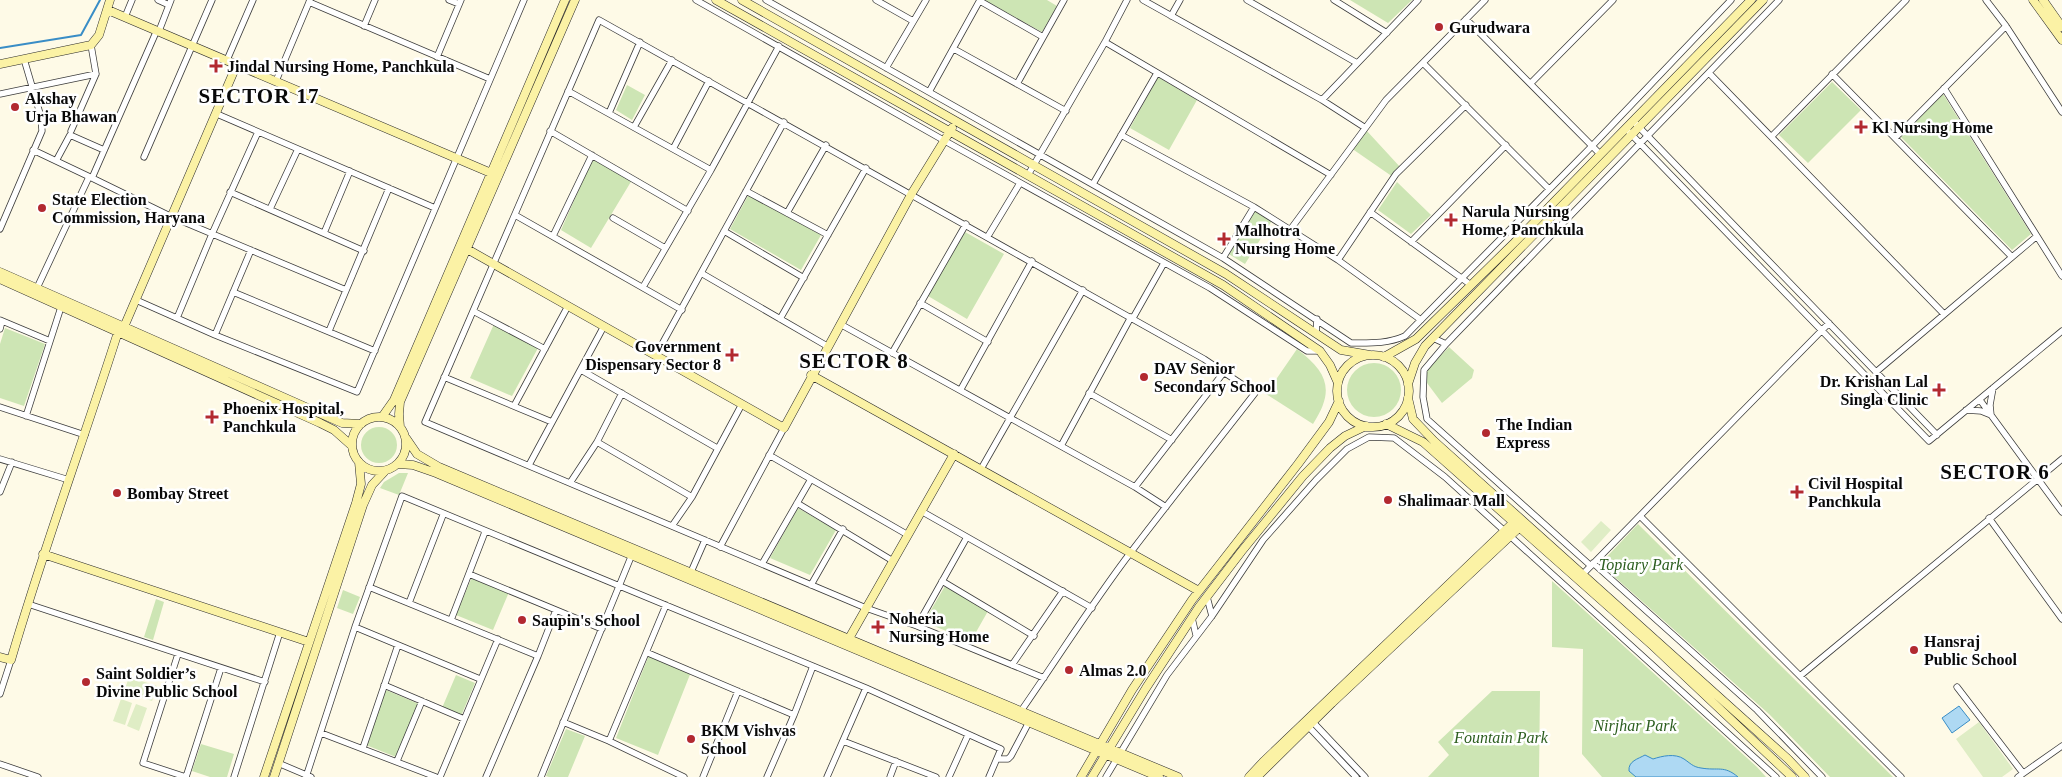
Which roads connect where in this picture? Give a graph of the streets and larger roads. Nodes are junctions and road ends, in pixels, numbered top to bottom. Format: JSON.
{"nodes":[{"id":1,"x":110,"y":0,"type":"edge"},
{"id":2,"x":132,"y":0,"type":"edge"},
{"id":3,"x":158,"y":0,"type":"edge"},
{"id":4,"x":253,"y":0,"type":"edge"},
{"id":5,"x":375,"y":0,"type":"edge"},
{"id":6,"x":450,"y":0,"type":"edge"},
{"id":7,"x":524,"y":0,"type":"edge"},
{"id":8,"x":565,"y":0,"type":"edge"},
{"id":9,"x":575,"y":0,"type":"edge"},
{"id":10,"x":696,"y":0,"type":"edge"},
{"id":11,"x":716,"y":0,"type":"edge"},
{"id":12,"x":742,"y":0,"type":"edge"},
{"id":13,"x":766,"y":0,"type":"edge"},
{"id":14,"x":876,"y":0,"type":"edge"},
{"id":15,"x":926,"y":0,"type":"edge"},
{"id":16,"x":980,"y":0,"type":"edge"},
{"id":17,"x":1126,"y":0,"type":"edge"},
{"id":18,"x":1143,"y":0,"type":"edge"},
{"id":19,"x":1180,"y":0,"type":"edge"},
{"id":20,"x":1247,"y":0,"type":"edge"},
{"id":21,"x":1334,"y":0,"type":"edge"},
{"id":22,"x":1418,"y":0,"type":"edge"},
{"id":23,"x":1485,"y":0,"type":"edge"},
{"id":24,"x":1612,"y":0,"type":"edge"},
{"id":25,"x":1731,"y":0,"type":"edge"},
{"id":26,"x":1751,"y":0,"type":"edge"},
{"id":27,"x":1763,"y":0,"type":"edge"},
{"id":28,"x":1779,"y":0,"type":"edge"},
{"id":29,"x":1906,"y":0,"type":"edge"},
{"id":30,"x":1986,"y":0,"type":"edge"},
{"id":31,"x":2033,"y":0,"type":"edge"},
{"id":32,"x":2043,"y":0,"type":"edge"},
{"id":33,"x":309,"y":1,"type":"edge"},
{"id":34,"x":1062,"y":1,"type":"edge"},
{"id":35,"x":170,"y":2,"type":"edge"},
{"id":36,"x":209,"y":2,"type":"edge"},
{"id":37,"x":460,"y":2,"type":"edge"},
{"id":38,"x":108,"y":10,"type":"junction"},
{"id":39,"x":1171,"y":16,"type":"junction"},
{"id":40,"x":125,"y":17,"type":"junction"},
{"id":41,"x":1466,"y":19,"type":"junction"},
{"id":42,"x":913,"y":21,"type":"junction"},
{"id":43,"x":364,"y":26,"type":"junction"},
{"id":44,"x":2006,"y":26,"type":"junction"},
{"id":45,"x":2062,"y":26,"type":"edge"},
{"id":46,"x":158,"y":31,"type":"junction"},
{"id":47,"x":1386,"y":33,"type":"junction"},
{"id":48,"x":1043,"y":37,"type":"junction"},
{"id":49,"x":2062,"y":40,"type":"edge"},
{"id":50,"x":640,"y":42,"type":"junction"},
{"id":51,"x":1105,"y":42,"type":"junction"},
{"id":52,"x":91,"y":45,"type":"junction"},
{"id":53,"x":193,"y":46,"type":"junction"},
{"id":54,"x":779,"y":46,"type":"junction"},
{"id":55,"x":954,"y":48,"type":"junction"},
{"id":56,"x":437,"y":57,"type":"junction"},
{"id":57,"x":24,"y":60,"type":"junction"},
{"id":58,"x":227,"y":60,"type":"junction"},
{"id":59,"x":672,"y":60,"type":"junction"},
{"id":60,"x":1357,"y":63,"type":"junction"},
{"id":61,"x":1423,"y":63,"type":"junction"},
{"id":62,"x":0,"y":64,"type":"edge"},
{"id":63,"x":237,"y":64,"type":"junction"},
{"id":64,"x":886,"y":68,"type":"junction"},
{"id":65,"x":1157,"y":73,"type":"junction"},
{"id":66,"x":1710,"y":73,"type":"junction"},
{"id":67,"x":96,"y":74,"type":"junction"},
{"id":68,"x":1832,"y":74,"type":"junction"},
{"id":69,"x":490,"y":79,"type":"junction"},
{"id":70,"x":276,"y":81,"type":"junction"},
{"id":71,"x":709,"y":81,"type":"junction"},
{"id":72,"x":1531,"y":83,"type":"junction"},
{"id":73,"x":1017,"y":84,"type":"junction"},
{"id":74,"x":32,"y":87,"type":"junction"},
{"id":75,"x":1944,"y":88,"type":"junction"},
{"id":76,"x":568,"y":91,"type":"junction"},
{"id":77,"x":929,"y":92,"type":"junction"},
{"id":78,"x":0,"y":94,"type":"edge"},
{"id":79,"x":1322,"y":100,"type":"junction"},
{"id":80,"x":747,"y":102,"type":"junction"},
{"id":81,"x":1466,"y":105,"type":"junction"},
{"id":82,"x":1066,"y":111,"type":"junction"},
{"id":83,"x":2062,"y":112,"type":"edge"},
{"id":84,"x":609,"y":113,"type":"junction"},
{"id":85,"x":217,"y":114,"type":"junction"},
{"id":86,"x":1633,"y":121,"type":"junction"},
{"id":87,"x":784,"y":122,"type":"junction"},
{"id":88,"x":956,"y":122,"type":"junction"},
{"id":89,"x":634,"y":126,"type":"junction"},
{"id":90,"x":1639,"y":127,"type":"junction"},
{"id":91,"x":1364,"y":128,"type":"junction"},
{"id":92,"x":1626,"y":128,"type":"junction"},
{"id":93,"x":71,"y":131,"type":"dead end"},
{"id":94,"x":550,"y":131,"type":"junction"},
{"id":95,"x":950,"y":131,"type":"junction"},
{"id":96,"x":258,"y":132,"type":"junction"},
{"id":97,"x":1632,"y":135,"type":"junction"},
{"id":98,"x":1121,"y":136,"type":"junction"},
{"id":99,"x":1772,"y":136,"type":"junction"},
{"id":100,"x":1648,"y":137,"type":"junction"},
{"id":101,"x":1895,"y":138,"type":"junction"},
{"id":102,"x":945,"y":141,"type":"junction"},
{"id":103,"x":1641,"y":144,"type":"junction"},
{"id":104,"x":826,"y":145,"type":"junction"},
{"id":105,"x":1506,"y":145,"type":"junction"},
{"id":106,"x":1592,"y":146,"type":"junction"},
{"id":107,"x":298,"y":149,"type":"junction"},
{"id":108,"x":673,"y":149,"type":"junction"},
{"id":109,"x":33,"y":150,"type":"junction"},
{"id":110,"x":104,"y":150,"type":"junction"},
{"id":111,"x":1600,"y":154,"type":"junction"},
{"id":112,"x":592,"y":155,"type":"junction"},
{"id":113,"x":1041,"y":155,"type":"junction"},
{"id":114,"x":144,"y":157,"type":"dead end"},
{"id":115,"x":1610,"y":157,"type":"junction"},
{"id":116,"x":456,"y":158,"type":"junction"},
{"id":117,"x":56,"y":161,"type":"junction"},
{"id":118,"x":1603,"y":164,"type":"junction"},
{"id":119,"x":1034,"y":166,"type":"junction"},
{"id":120,"x":866,"y":168,"type":"junction"},
{"id":121,"x":712,"y":170,"type":"junction"},
{"id":122,"x":350,"y":171,"type":"junction"},
{"id":123,"x":491,"y":173,"type":"junction"},
{"id":124,"x":1028,"y":175,"type":"junction"},
{"id":125,"x":1331,"y":175,"type":"junction"},
{"id":126,"x":1079,"y":176,"type":"junction"},
{"id":127,"x":90,"y":177,"type":"junction"},
{"id":128,"x":1020,"y":183,"type":"junction"},
{"id":129,"x":1093,"y":184,"type":"junction"},
{"id":130,"x":1067,"y":185,"type":"junction"},
{"id":131,"x":389,"y":188,"type":"junction"},
{"id":132,"x":1549,"y":189,"type":"junction"},
{"id":133,"x":746,"y":191,"type":"junction"},
{"id":134,"x":230,"y":192,"type":"junction"},
{"id":135,"x":912,"y":193,"type":"junction"},
{"id":136,"x":1254,"y":207,"type":"junction"},
{"id":137,"x":435,"y":208,"type":"junction"},
{"id":138,"x":270,"y":209,"type":"junction"},
{"id":139,"x":688,"y":211,"type":"junction"},
{"id":140,"x":1370,"y":212,"type":"junction"},
{"id":141,"x":787,"y":213,"type":"junction"},
{"id":142,"x":515,"y":215,"type":"junction"},
{"id":143,"x":172,"y":217,"type":"junction"},
{"id":144,"x":613,"y":218,"type":"dead end"},
{"id":145,"x":966,"y":224,"type":"junction"},
{"id":146,"x":0,"y":229,"type":"edge"},
{"id":147,"x":1290,"y":230,"type":"junction"},
{"id":148,"x":724,"y":231,"type":"junction"},
{"id":149,"x":324,"y":233,"type":"junction"},
{"id":150,"x":212,"y":234,"type":"junction"},
{"id":151,"x":828,"y":235,"type":"junction"},
{"id":152,"x":553,"y":236,"type":"junction"},
{"id":153,"x":988,"y":236,"type":"junction"},
{"id":154,"x":2037,"y":236,"type":"junction"},
{"id":155,"x":1411,"y":242,"type":"junction"},
{"id":156,"x":665,"y":248,"type":"junction"},
{"id":157,"x":467,"y":249,"type":"junction"},
{"id":158,"x":251,"y":250,"type":"junction"},
{"id":159,"x":364,"y":251,"type":"junction"},
{"id":160,"x":2012,"y":257,"type":"junction"},
{"id":161,"x":1223,"y":258,"type":"junction"},
{"id":162,"x":1338,"y":260,"type":"junction"},
{"id":163,"x":1032,"y":261,"type":"junction"},
{"id":164,"x":1164,"y":263,"type":"junction"},
{"id":165,"x":494,"y":264,"type":"junction"},
{"id":166,"x":0,"y":272,"type":"edge"},
{"id":167,"x":701,"y":273,"type":"junction"},
{"id":168,"x":1495,"y":274,"type":"junction"},
{"id":169,"x":2062,"y":276,"type":"edge"},
{"id":170,"x":804,"y":278,"type":"junction"},
{"id":171,"x":1462,"y":278,"type":"junction"},
{"id":172,"x":0,"y":279,"type":"edge"},
{"id":173,"x":1505,"y":284,"type":"junction"},
{"id":174,"x":1471,"y":285,"type":"junction"},
{"id":175,"x":37,"y":288,"type":"junction"},
{"id":176,"x":643,"y":288,"type":"junction"},
{"id":177,"x":346,"y":290,"type":"junction"},
{"id":178,"x":1083,"y":290,"type":"junction"},
{"id":179,"x":234,"y":292,"type":"junction"},
{"id":180,"x":136,"y":300,"type":"junction"},
{"id":181,"x":920,"y":303,"type":"junction"},
{"id":182,"x":63,"y":304,"type":"junction"},
{"id":183,"x":568,"y":306,"type":"junction"},
{"id":184,"x":682,"y":310,"type":"junction"},
{"id":185,"x":473,"y":311,"type":"junction"},
{"id":186,"x":1943,"y":313,"type":"junction"},
{"id":187,"x":177,"y":318,"type":"junction"},
{"id":188,"x":1132,"y":318,"type":"junction"},
{"id":189,"x":1317,"y":318,"type":"junction"},
{"id":190,"x":780,"y":319,"type":"junction"},
{"id":191,"x":1420,"y":320,"type":"junction"},
{"id":192,"x":1,"y":321,"type":"edge"},
{"id":193,"x":1829,"y":323,"type":"junction"},
{"id":194,"x":840,"y":324,"type":"junction"},
{"id":195,"x":604,"y":326,"type":"junction"},
{"id":196,"x":0,"y":329,"type":"edge"},
{"id":197,"x":121,"y":330,"type":"junction"},
{"id":198,"x":1822,"y":330,"type":"junction"},
{"id":199,"x":329,"y":331,"type":"junction"},
{"id":200,"x":2062,"y":331,"type":"edge"},
{"id":201,"x":1316,"y":333,"type":"junction"},
{"id":202,"x":216,"y":335,"type":"junction"},
{"id":203,"x":1433,"y":338,"type":"junction"},
{"id":204,"x":50,"y":341,"type":"junction"},
{"id":205,"x":988,"y":342,"type":"junction"},
{"id":206,"x":1446,"y":344,"type":"junction"},
{"id":207,"x":827,"y":346,"type":"junction"},
{"id":208,"x":545,"y":349,"type":"junction"},
{"id":209,"x":375,"y":351,"type":"junction"},
{"id":210,"x":1320,"y":351,"type":"junction"},
{"id":211,"x":892,"y":353,"type":"junction"},
{"id":212,"x":656,"y":355,"type":"junction"},
{"id":213,"x":1370,"y":355,"type":"junction"},
{"id":214,"x":1384,"y":357,"type":"junction"},
{"id":215,"x":581,"y":370,"type":"junction"},
{"id":216,"x":1224,"y":372,"type":"junction"},
{"id":217,"x":1876,"y":372,"type":"junction"},
{"id":218,"x":811,"y":375,"type":"junction"},
{"id":219,"x":444,"y":377,"type":"junction"},
{"id":220,"x":1338,"y":383,"type":"junction"},
{"id":221,"x":1408,"y":384,"type":"junction"},
{"id":222,"x":1993,"y":388,"type":"junction"},
{"id":223,"x":961,"y":389,"type":"junction"},
{"id":224,"x":622,"y":393,"type":"junction"},
{"id":225,"x":1089,"y":393,"type":"junction"},
{"id":226,"x":1408,"y":398,"type":"junction"},
{"id":227,"x":1980,"y":400,"type":"junction"},
{"id":228,"x":1338,"y":401,"type":"junction"},
{"id":229,"x":742,"y":404,"type":"junction"},
{"id":230,"x":514,"y":406,"type":"junction"},
{"id":231,"x":0,"y":408,"type":"edge"},
{"id":232,"x":1966,"y":410,"type":"junction"},
{"id":233,"x":1991,"y":415,"type":"junction"},
{"id":234,"x":26,"y":416,"type":"junction"},
{"id":235,"x":382,"y":417,"type":"junction"},
{"id":236,"x":1010,"y":417,"type":"junction"},
{"id":237,"x":552,"y":422,"type":"junction"},
{"id":238,"x":361,"y":424,"type":"junction"},
{"id":239,"x":1386,"y":424,"type":"junction"},
{"id":240,"x":1366,"y":426,"type":"junction"},
{"id":241,"x":400,"y":427,"type":"junction"},
{"id":242,"x":784,"y":428,"type":"junction"},
{"id":243,"x":85,"y":435,"type":"junction"},
{"id":244,"x":1937,"y":435,"type":"junction"},
{"id":245,"x":406,"y":438,"type":"junction"},
{"id":246,"x":1172,"y":440,"type":"junction"},
{"id":247,"x":597,"y":442,"type":"junction"},
{"id":248,"x":352,"y":446,"type":"junction"},
{"id":249,"x":1061,"y":446,"type":"junction"},
{"id":250,"x":717,"y":448,"type":"junction"},
{"id":251,"x":954,"y":454,"type":"junction"},
{"id":252,"x":769,"y":455,"type":"junction"},
{"id":253,"x":0,"y":459,"type":"edge"},
{"id":254,"x":2062,"y":459,"type":"edge"},
{"id":255,"x":12,"y":462,"type":"junction"},
{"id":256,"x":359,"y":462,"type":"junction"},
{"id":257,"x":398,"y":464,"type":"junction"},
{"id":258,"x":528,"y":466,"type":"junction"},
{"id":259,"x":981,"y":469,"type":"junction"},
{"id":260,"x":385,"y":471,"type":"junction"},
{"id":261,"x":1458,"y":474,"type":"junction"},
{"id":262,"x":811,"y":479,"type":"junction"},
{"id":263,"x":2038,"y":479,"type":"junction"},
{"id":264,"x":69,"y":480,"type":"junction"},
{"id":265,"x":1451,"y":482,"type":"junction"},
{"id":266,"x":570,"y":483,"type":"junction"},
{"id":267,"x":1136,"y":487,"type":"junction"},
{"id":268,"x":0,"y":492,"type":"edge"},
{"id":269,"x":692,"y":497,"type":"junction"},
{"id":270,"x":797,"y":503,"type":"junction"},
{"id":271,"x":1166,"y":507,"type":"junction"},
{"id":272,"x":921,"y":511,"type":"junction"},
{"id":273,"x":2062,"y":512,"type":"edge"},
{"id":274,"x":443,"y":515,"type":"junction"},
{"id":275,"x":1640,"y":516,"type":"junction"},
{"id":276,"x":1989,"y":518,"type":"junction"},
{"id":277,"x":1519,"y":522,"type":"junction"},
{"id":278,"x":672,"y":526,"type":"junction"},
{"id":279,"x":842,"y":529,"type":"junction"},
{"id":280,"x":485,"y":532,"type":"junction"},
{"id":281,"x":1508,"y":533,"type":"junction"},
{"id":282,"x":908,"y":535,"type":"junction"},
{"id":283,"x":967,"y":537,"type":"junction"},
{"id":284,"x":705,"y":540,"type":"junction"},
{"id":285,"x":720,"y":547,"type":"junction"},
{"id":286,"x":633,"y":552,"type":"junction"},
{"id":287,"x":1130,"y":553,"type":"junction"},
{"id":288,"x":43,"y":554,"type":"junction"},
{"id":289,"x":892,"y":561,"type":"junction"},
{"id":290,"x":762,"y":564,"type":"junction"},
{"id":291,"x":1592,"y":565,"type":"junction"},
{"id":292,"x":691,"y":572,"type":"junction"},
{"id":293,"x":468,"y":574,"type":"junction"},
{"id":294,"x":1580,"y":576,"type":"junction"},
{"id":295,"x":942,"y":581,"type":"junction"},
{"id":296,"x":811,"y":585,"type":"junction"},
{"id":297,"x":369,"y":587,"type":"junction"},
{"id":298,"x":619,"y":588,"type":"junction"},
{"id":299,"x":1063,"y":591,"type":"junction"},
{"id":300,"x":1199,"y":591,"type":"junction"},
{"id":301,"x":1207,"y":597,"type":"junction"},
{"id":302,"x":409,"y":603,"type":"junction"},
{"id":303,"x":28,"y":604,"type":"junction"},
{"id":304,"x":666,"y":604,"type":"junction"},
{"id":305,"x":866,"y":608,"type":"junction"},
{"id":306,"x":1092,"y":608,"type":"junction"},
{"id":307,"x":556,"y":610,"type":"junction"},
{"id":308,"x":1212,"y":616,"type":"junction"},
{"id":309,"x":1192,"y":618,"type":"junction"},
{"id":310,"x":2062,"y":619,"type":"edge"},
{"id":311,"x":451,"y":620,"type":"junction"},
{"id":312,"x":917,"y":626,"type":"junction"},
{"id":313,"x":355,"y":627,"type":"junction"},
{"id":314,"x":602,"y":629,"type":"junction"},
{"id":315,"x":280,"y":632,"type":"junction"},
{"id":316,"x":1196,"y":635,"type":"junction"},
{"id":317,"x":1034,"y":636,"type":"junction"},
{"id":318,"x":498,"y":639,"type":"junction"},
{"id":319,"x":309,"y":642,"type":"junction"},
{"id":320,"x":847,"y":642,"type":"junction"},
{"id":321,"x":398,"y":645,"type":"junction"},
{"id":322,"x":648,"y":653,"type":"junction"},
{"id":323,"x":178,"y":654,"type":"junction"},
{"id":324,"x":538,"y":656,"type":"junction"},
{"id":325,"x":0,"y":657,"type":"edge"},
{"id":326,"x":11,"y":660,"type":"junction"},
{"id":327,"x":1012,"y":665,"type":"junction"},
{"id":328,"x":813,"y":666,"type":"junction"},
{"id":329,"x":221,"y":668,"type":"junction"},
{"id":330,"x":1800,"y":676,"type":"junction"},
{"id":331,"x":1044,"y":678,"type":"junction"},
{"id":332,"x":480,"y":679,"type":"junction"},
{"id":333,"x":264,"y":682,"type":"junction"},
{"id":334,"x":384,"y":685,"type":"junction"},
{"id":335,"x":1957,"y":687,"type":"dead end"},
{"id":336,"x":866,"y":688,"type":"junction"},
{"id":337,"x":738,"y":691,"type":"junction"},
{"id":338,"x":0,"y":694,"type":"edge"},
{"id":339,"x":422,"y":701,"type":"junction"},
{"id":340,"x":1021,"y":711,"type":"junction"},
{"id":341,"x":794,"y":715,"type":"junction"},
{"id":342,"x":464,"y":719,"type":"junction"},
{"id":343,"x":564,"y":722,"type":"junction"},
{"id":344,"x":1029,"y":722,"type":"junction"},
{"id":345,"x":1309,"y":722,"type":"junction"},
{"id":346,"x":321,"y":733,"type":"junction"},
{"id":347,"x":968,"y":735,"type":"junction"},
{"id":348,"x":843,"y":740,"type":"junction"},
{"id":349,"x":609,"y":741,"type":"junction"},
{"id":350,"x":2062,"y":746,"type":"edge"},
{"id":351,"x":1098,"y":747,"type":"junction"},
{"id":352,"x":363,"y":748,"type":"junction"},
{"id":353,"x":1107,"y":751,"type":"junction"},
{"id":354,"x":1118,"y":756,"type":"junction"},
{"id":355,"x":997,"y":759,"type":"junction"},
{"id":356,"x":397,"y":760,"type":"junction"},
{"id":357,"x":896,"y":761,"type":"junction"},
{"id":358,"x":278,"y":763,"type":"junction"},
{"id":359,"x":0,"y":764,"type":"edge"},
{"id":360,"x":2021,"y":775,"type":"edge"},
{"id":361,"x":34,"y":776,"type":"edge"},
{"id":362,"x":307,"y":776,"type":"edge"},
{"id":363,"x":186,"y":777,"type":"edge"},
{"id":364,"x":234,"y":777,"type":"edge"},
{"id":365,"x":264,"y":777,"type":"edge"},
{"id":366,"x":274,"y":777,"type":"edge"},
{"id":367,"x":438,"y":777,"type":"edge"},
{"id":368,"x":486,"y":777,"type":"edge"},
{"id":369,"x":541,"y":777,"type":"edge"},
{"id":370,"x":684,"y":777,"type":"edge"},
{"id":371,"x":703,"y":777,"type":"edge"},
{"id":372,"x":767,"y":777,"type":"edge"},
{"id":373,"x":828,"y":777,"type":"edge"},
{"id":374,"x":890,"y":777,"type":"edge"},
{"id":375,"x":936,"y":777,"type":"edge"},
{"id":376,"x":949,"y":777,"type":"edge"},
{"id":377,"x":989,"y":777,"type":"edge"},
{"id":378,"x":1081,"y":777,"type":"edge"},
{"id":379,"x":1092,"y":777,"type":"edge"},
{"id":380,"x":1106,"y":777,"type":"edge"},
{"id":381,"x":1160,"y":777,"type":"edge"},
{"id":382,"x":1178,"y":777,"type":"edge"},
{"id":383,"x":1249,"y":777,"type":"edge"},
{"id":384,"x":1257,"y":777,"type":"edge"},
{"id":385,"x":1356,"y":777,"type":"edge"},
{"id":386,"x":1365,"y":777,"type":"edge"},
{"id":387,"x":1776,"y":777,"type":"edge"},
{"id":388,"x":1792,"y":777,"type":"edge"},
{"id":389,"x":1805,"y":777,"type":"edge"},
{"id":390,"x":1822,"y":777,"type":"edge"},
{"id":391,"x":1901,"y":777,"type":"edge"}],
"edges":[{"from":1,"to":38,"type":"street"},
{"from":2,"to":40,"type":"street"},
{"from":3,"to":35,"type":"street"},
{"from":4,"to":58,"type":"street"},
{"from":5,"to":43,"type":"street"},
{"from":6,"to":37,"type":"street"},
{"from":7,"to":69,"type":"street"},
{"from":8,"to":123,"type":"street"},
{"from":9,"to":157,"type":"street"},
{"from":10,"to":54,"type":"street"},
{"from":11,"to":95,"type":"street"},
{"from":12,"to":88,"type":"street"},
{"from":13,"to":64,"type":"street"},
{"from":14,"to":42,"type":"street"},
{"from":15,"to":42,"type":"street"},
{"from":16,"to":48,"type":"street"},
{"from":16,"to":55,"type":"street"},
{"from":17,"to":51,"type":"street"},
{"from":18,"to":39,"type":"street"},
{"from":19,"to":39,"type":"street"},
{"from":20,"to":60,"type":"street"},
{"from":21,"to":47,"type":"street"},
{"from":22,"to":47,"type":"street"},
{"from":23,"to":41,"type":"street"},
{"from":24,"to":72,"type":"street"},
{"from":25,"to":106,"type":"street"},
{"from":26,"to":86,"type":"street"},
{"from":27,"to":90,"type":"street"},
{"from":28,"to":66,"type":"street"},
{"from":29,"to":68,"type":"street"},
{"from":30,"to":44,"type":"street"},
{"from":31,"to":49,"type":"street"},
{"from":32,"to":45,"type":"street"},
{"from":33,"to":43,"type":"street"},
{"from":33,"to":70,"type":"street"},
{"from":34,"to":48,"type":"street"},
{"from":35,"to":46,"type":"street"},
{"from":36,"to":53,"type":"street"},
{"from":37,"to":56,"type":"street"},
{"from":38,"to":40,"type":"street"},
{"from":38,"to":52,"type":"street"},
{"from":39,"to":79,"type":"street"},
{"from":40,"to":46,"type":"street"},
{"from":41,"to":61,"type":"street"},
{"from":41,"to":72,"type":"street"},
{"from":42,"to":64,"type":"street"},
{"from":43,"to":56,"type":"street"},
{"from":44,"to":75,"type":"street"},
{"from":44,"to":83,"type":"street"},
{"from":46,"to":53,"type":"street"},
{"from":46,"to":110,"type":"street"},
{"from":47,"to":60,"type":"street"},
{"from":48,"to":73,"type":"street"},
{"from":50,"to":59,"type":"street"},
{"from":50,"to":76,"type":"street"},
{"from":50,"to":84,"type":"street"},
{"from":51,"to":65,"type":"street"},
{"from":51,"to":82,"type":"street"},
{"from":52,"to":57,"type":"street"},
{"from":52,"to":67,"type":"street"},
{"from":53,"to":58,"type":"street"},
{"from":53,"to":114,"type":"street"},
{"from":54,"to":80,"type":"street"},
{"from":54,"to":102,"type":"street"},
{"from":55,"to":73,"type":"street"},
{"from":55,"to":77,"type":"street"},
{"from":56,"to":69,"type":"street"},
{"from":57,"to":62,"type":"street"},
{"from":57,"to":74,"type":"street"},
{"from":58,"to":63,"type":"street"},
{"from":59,"to":71,"type":"street"},
{"from":59,"to":89,"type":"street"},
{"from":60,"to":79,"type":"street"},
{"from":61,"to":81,"type":"street"},
{"from":61,"to":91,"type":"street"},
{"from":63,"to":70,"type":"street"},
{"from":63,"to":85,"type":"street"},
{"from":64,"to":77,"type":"street"},
{"from":65,"to":98,"type":"street"},
{"from":65,"to":125,"type":"street"},
{"from":66,"to":99,"type":"street"},
{"from":66,"to":100,"type":"street"},
{"from":67,"to":74,"type":"street"},
{"from":67,"to":93,"type":"street"},
{"from":68,"to":99,"type":"street"},
{"from":68,"to":101,"type":"street"},
{"from":69,"to":116,"type":"street"},
{"from":70,"to":116,"type":"street"},
{"from":71,"to":80,"type":"street"},
{"from":71,"to":108,"type":"street"},
{"from":72,"to":106,"type":"street"},
{"from":73,"to":82,"type":"street"},
{"from":74,"to":78,"type":"street"},
{"from":74,"to":109,"type":"street"},
{"from":75,"to":101,"type":"street"},
{"from":75,"to":154,"type":"street"},
{"from":76,"to":84,"type":"street"},
{"from":76,"to":94,"type":"street"},
{"from":77,"to":113,"type":"street"},
{"from":79,"to":91,"type":"street"},
{"from":80,"to":87,"type":"street"},
{"from":80,"to":121,"type":"street"},
{"from":81,"to":105,"type":"street"},
{"from":81,"to":140,"type":"street"},
{"from":82,"to":113,"type":"street"},
{"from":84,"to":89,"type":"street"},
{"from":85,"to":96,"type":"street"},
{"from":85,"to":143,"type":"street"},
{"from":86,"to":90,"type":"street"},
{"from":86,"to":92,"type":"street"},
{"from":87,"to":104,"type":"street"},
{"from":87,"to":133,"type":"street"},
{"from":88,"to":95,"type":"street"},
{"from":88,"to":119,"type":"street"},
{"from":89,"to":108,"type":"street"},
{"from":90,"to":97,"type":"street"},
{"from":90,"to":100,"type":"street"},
{"from":91,"to":125,"type":"street"},
{"from":92,"to":97,"type":"street"},
{"from":92,"to":111,"type":"street"},
{"from":94,"to":112,"type":"street"},
{"from":94,"to":142,"type":"street"},
{"from":95,"to":102,"type":"street"},
{"from":95,"to":124,"type":"street"},
{"from":96,"to":107,"type":"street"},
{"from":96,"to":134,"type":"street"},
{"from":97,"to":103,"type":"street"},
{"from":97,"to":115,"type":"street"},
{"from":98,"to":129,"type":"street"},
{"from":98,"to":136,"type":"street"},
{"from":99,"to":186,"type":"street"},
{"from":100,"to":103,"type":"street"},
{"from":100,"to":193,"type":"street"},
{"from":101,"to":160,"type":"street"},
{"from":102,"to":128,"type":"street"},
{"from":102,"to":135,"type":"street"},
{"from":103,"to":173,"type":"street"},
{"from":103,"to":198,"type":"street"},
{"from":104,"to":120,"type":"street"},
{"from":104,"to":141,"type":"street"},
{"from":105,"to":132,"type":"street"},
{"from":105,"to":155,"type":"street"},
{"from":106,"to":111,"type":"street"},
{"from":106,"to":132,"type":"street"},
{"from":107,"to":122,"type":"street"},
{"from":107,"to":138,"type":"street"},
{"from":108,"to":121,"type":"street"},
{"from":109,"to":117,"type":"street"},
{"from":109,"to":146,"type":"street"},
{"from":110,"to":117,"type":"street"},
{"from":110,"to":127,"type":"street"},
{"from":111,"to":115,"type":"street"},
{"from":111,"to":118,"type":"street"},
{"from":111,"to":174,"type":"street"},
{"from":112,"to":139,"type":"street"},
{"from":112,"to":152,"type":"street"},
{"from":113,"to":119,"type":"street"},
{"from":113,"to":126,"type":"street"},
{"from":115,"to":118,"type":"street"},
{"from":116,"to":123,"type":"street"},
{"from":116,"to":137,"type":"street"},
{"from":117,"to":127,"type":"street"},
{"from":118,"to":168,"type":"street"},
{"from":119,"to":124,"type":"street"},
{"from":119,"to":130,"type":"street"},
{"from":120,"to":135,"type":"street"},
{"from":120,"to":151,"type":"street"},
{"from":121,"to":139,"type":"street"},
{"from":122,"to":131,"type":"street"},
{"from":122,"to":149,"type":"street"},
{"from":123,"to":235,"type":"street"},
{"from":124,"to":210,"type":"street"},
{"from":125,"to":147,"type":"street"},
{"from":126,"to":129,"type":"street"},
{"from":126,"to":130,"type":"street"},
{"from":127,"to":143,"type":"street"},
{"from":127,"to":175,"type":"street"},
{"from":128,"to":153,"type":"street"},
{"from":128,"to":164,"type":"street"},
{"from":129,"to":161,"type":"street"},
{"from":130,"to":201,"type":"street"},
{"from":131,"to":137,"type":"street"},
{"from":131,"to":159,"type":"street"},
{"from":132,"to":171,"type":"street"},
{"from":133,"to":141,"type":"street"},
{"from":133,"to":148,"type":"street"},
{"from":134,"to":138,"type":"street"},
{"from":134,"to":150,"type":"street"},
{"from":135,"to":145,"type":"street"},
{"from":135,"to":194,"type":"street"},
{"from":136,"to":147,"type":"street"},
{"from":136,"to":161,"type":"street"},
{"from":137,"to":209,"type":"street"},
{"from":138,"to":149,"type":"street"},
{"from":139,"to":156,"type":"street"},
{"from":140,"to":155,"type":"street"},
{"from":140,"to":162,"type":"street"},
{"from":141,"to":151,"type":"street"},
{"from":142,"to":152,"type":"street"},
{"from":142,"to":165,"type":"street"},
{"from":143,"to":150,"type":"street"},
{"from":143,"to":180,"type":"street"},
{"from":144,"to":156,"type":"street"},
{"from":145,"to":153,"type":"street"},
{"from":145,"to":181,"type":"street"},
{"from":147,"to":162,"type":"street"},
{"from":148,"to":167,"type":"street"},
{"from":148,"to":170,"type":"street"},
{"from":149,"to":159,"type":"street"},
{"from":150,"to":158,"type":"street"},
{"from":150,"to":187,"type":"street"},
{"from":151,"to":170,"type":"street"},
{"from":152,"to":176,"type":"street"},
{"from":153,"to":163,"type":"street"},
{"from":154,"to":160,"type":"street"},
{"from":154,"to":169,"type":"street"},
{"from":155,"to":171,"type":"street"},
{"from":156,"to":176,"type":"street"},
{"from":157,"to":165,"type":"street"},
{"from":157,"to":241,"type":"street"},
{"from":158,"to":177,"type":"street"},
{"from":158,"to":179,"type":"street"},
{"from":159,"to":177,"type":"street"},
{"from":160,"to":186,"type":"street"},
{"from":161,"to":189,"type":"street"},
{"from":162,"to":191,"type":"street"},
{"from":163,"to":178,"type":"street"},
{"from":163,"to":205,"type":"street"},
{"from":164,"to":188,"type":"street"},
{"from":164,"to":210,"type":"street"},
{"from":165,"to":183,"type":"street"},
{"from":165,"to":185,"type":"street"},
{"from":166,"to":175,"type":"street"},
{"from":167,"to":184,"type":"street"},
{"from":167,"to":190,"type":"street"},
{"from":168,"to":173,"type":"street"},
{"from":168,"to":203,"type":"street"},
{"from":170,"to":190,"type":"street"},
{"from":171,"to":174,"type":"street"},
{"from":171,"to":191,"type":"street"},
{"from":172,"to":182,"type":"street"},
{"from":173,"to":206,"type":"street"},
{"from":174,"to":214,"type":"street"},
{"from":175,"to":182,"type":"street"},
{"from":176,"to":184,"type":"street"},
{"from":177,"to":199,"type":"street"},
{"from":178,"to":188,"type":"street"},
{"from":178,"to":236,"type":"street"},
{"from":179,"to":199,"type":"street"},
{"from":179,"to":202,"type":"street"},
{"from":180,"to":187,"type":"street"},
{"from":180,"to":197,"type":"street"},
{"from":181,"to":205,"type":"street"},
{"from":181,"to":211,"type":"street"},
{"from":182,"to":197,"type":"street"},
{"from":182,"to":204,"type":"street"},
{"from":183,"to":195,"type":"street"},
{"from":183,"to":208,"type":"street"},
{"from":184,"to":212,"type":"street"},
{"from":185,"to":208,"type":"street"},
{"from":185,"to":219,"type":"street"},
{"from":186,"to":217,"type":"street"},
{"from":187,"to":202,"type":"street"},
{"from":188,"to":216,"type":"street"},
{"from":188,"to":225,"type":"street"},
{"from":189,"to":191,"type":"street"},
{"from":189,"to":201,"type":"street"},
{"from":190,"to":207,"type":"street"},
{"from":192,"to":196,"type":"street"},
{"from":192,"to":204,"type":"street"},
{"from":193,"to":198,"type":"street"},
{"from":193,"to":217,"type":"street"},
{"from":194,"to":207,"type":"street"},
{"from":194,"to":211,"type":"street"},
{"from":195,"to":212,"type":"street"},
{"from":195,"to":215,"type":"street"},
{"from":197,"to":238,"type":"street"},
{"from":197,"to":243,"type":"street"},
{"from":197,"to":248,"type":"street"},
{"from":198,"to":244,"type":"street"},
{"from":198,"to":275,"type":"street"},
{"from":199,"to":209,"type":"street"},
{"from":200,"to":222,"type":"street"},
{"from":201,"to":213,"type":"street"},
{"from":202,"to":209,"type":"street"},
{"from":203,"to":206,"type":"street"},
{"from":203,"to":221,"type":"street"},
{"from":204,"to":234,"type":"street"},
{"from":205,"to":223,"type":"street"},
{"from":206,"to":291,"type":"street"},
{"from":207,"to":218,"type":"street"},
{"from":208,"to":230,"type":"street"},
{"from":210,"to":220,"type":"street"},
{"from":211,"to":223,"type":"street"},
{"from":212,"to":229,"type":"street"},
{"from":213,"to":214,"type":"street"},
{"from":213,"to":220,"type":"street"},
{"from":214,"to":221,"type":"street"},
{"from":215,"to":224,"type":"street"},
{"from":215,"to":237,"type":"street"},
{"from":216,"to":246,"type":"street"},
{"from":216,"to":271,"type":"street"},
{"from":217,"to":244,"type":"street"},
{"from":218,"to":242,"type":"street"},
{"from":218,"to":251,"type":"street"},
{"from":219,"to":230,"type":"street"},
{"from":219,"to":258,"type":"street"},
{"from":220,"to":228,"type":"street"},
{"from":221,"to":226,"type":"street"},
{"from":222,"to":227,"type":"street"},
{"from":222,"to":233,"type":"street"},
{"from":223,"to":236,"type":"street"},
{"from":224,"to":247,"type":"street"},
{"from":224,"to":250,"type":"street"},
{"from":225,"to":246,"type":"street"},
{"from":225,"to":249,"type":"street"},
{"from":226,"to":239,"type":"street"},
{"from":226,"to":277,"type":"street"},
{"from":227,"to":232,"type":"street"},
{"from":227,"to":233,"type":"street"},
{"from":228,"to":240,"type":"street"},
{"from":228,"to":300,"type":"street"},
{"from":229,"to":242,"type":"street"},
{"from":229,"to":250,"type":"street"},
{"from":230,"to":237,"type":"street"},
{"from":231,"to":234,"type":"street"},
{"from":232,"to":233,"type":"street"},
{"from":232,"to":244,"type":"street"},
{"from":233,"to":263,"type":"street"},
{"from":234,"to":243,"type":"street"},
{"from":235,"to":238,"type":"street"},
{"from":235,"to":241,"type":"street"},
{"from":236,"to":249,"type":"street"},
{"from":236,"to":259,"type":"street"},
{"from":237,"to":258,"type":"street"},
{"from":238,"to":248,"type":"street"},
{"from":239,"to":240,"type":"street"},
{"from":239,"to":261,"type":"street"},
{"from":240,"to":301,"type":"street"},
{"from":241,"to":245,"type":"street"},
{"from":242,"to":252,"type":"street"},
{"from":243,"to":264,"type":"street"},
{"from":245,"to":257,"type":"street"},
{"from":245,"to":286,"type":"street"},
{"from":246,"to":267,"type":"street"},
{"from":247,"to":266,"type":"street"},
{"from":247,"to":269,"type":"street"},
{"from":248,"to":256,"type":"street"},
{"from":249,"to":267,"type":"street"},
{"from":250,"to":269,"type":"street"},
{"from":251,"to":259,"type":"street"},
{"from":251,"to":272,"type":"street"},
{"from":252,"to":262,"type":"street"},
{"from":252,"to":285,"type":"street"},
{"from":253,"to":255,"type":"street"},
{"from":254,"to":263,"type":"street"},
{"from":255,"to":264,"type":"street"},
{"from":255,"to":268,"type":"street"},
{"from":256,"to":260,"type":"street"},
{"from":256,"to":319,"type":"street"},
{"from":257,"to":260,"type":"street"},
{"from":257,"to":286,"type":"street"},
{"from":258,"to":266,"type":"street"},
{"from":259,"to":287,"type":"street"},
{"from":260,"to":358,"type":"street"},
{"from":261,"to":265,"type":"street"},
{"from":261,"to":277,"type":"street"},
{"from":262,"to":270,"type":"street"},
{"from":262,"to":282,"type":"street"},
{"from":263,"to":273,"type":"street"},
{"from":263,"to":276,"type":"street"},
{"from":264,"to":288,"type":"street"},
{"from":265,"to":281,"type":"street"},
{"from":265,"to":308,"type":"street"},
{"from":266,"to":278,"type":"street"},
{"from":267,"to":271,"type":"street"},
{"from":269,"to":278,"type":"street"},
{"from":270,"to":279,"type":"street"},
{"from":270,"to":290,"type":"street"},
{"from":271,"to":287,"type":"street"},
{"from":272,"to":282,"type":"street"},
{"from":272,"to":283,"type":"street"},
{"from":274,"to":280,"type":"street"},
{"from":274,"to":297,"type":"street"},
{"from":274,"to":302,"type":"street"},
{"from":275,"to":291,"type":"street"},
{"from":275,"to":330,"type":"street"},
{"from":276,"to":310,"type":"street"},
{"from":276,"to":330,"type":"street"},
{"from":277,"to":281,"type":"street"},
{"from":277,"to":294,"type":"street"},
{"from":278,"to":284,"type":"street"},
{"from":279,"to":289,"type":"street"},
{"from":279,"to":296,"type":"street"},
{"from":280,"to":293,"type":"street"},
{"from":280,"to":298,"type":"street"},
{"from":281,"to":345,"type":"street"},
{"from":281,"to":387,"type":"street"},
{"from":282,"to":289,"type":"street"},
{"from":283,"to":295,"type":"street"},
{"from":283,"to":299,"type":"street"},
{"from":284,"to":285,"type":"street"},
{"from":284,"to":292,"type":"street"},
{"from":285,"to":290,"type":"street"},
{"from":286,"to":292,"type":"street"},
{"from":286,"to":298,"type":"street"},
{"from":286,"to":320,"type":"street"},
{"from":287,"to":300,"type":"street"},
{"from":287,"to":306,"type":"street"},
{"from":288,"to":303,"type":"street"},
{"from":288,"to":315,"type":"street"},
{"from":289,"to":305,"type":"street"},
{"from":290,"to":296,"type":"street"},
{"from":291,"to":294,"type":"street"},
{"from":291,"to":390,"type":"street"},
{"from":292,"to":320,"type":"street"},
{"from":293,"to":307,"type":"street"},
{"from":293,"to":311,"type":"street"},
{"from":294,"to":388,"type":"street"},
{"from":294,"to":389,"type":"street"},
{"from":295,"to":312,"type":"street"},
{"from":295,"to":317,"type":"street"},
{"from":296,"to":305,"type":"street"},
{"from":297,"to":302,"type":"street"},
{"from":297,"to":313,"type":"street"},
{"from":298,"to":304,"type":"street"},
{"from":298,"to":314,"type":"street"},
{"from":299,"to":306,"type":"street"},
{"from":299,"to":317,"type":"street"},
{"from":300,"to":351,"type":"street"},
{"from":301,"to":308,"type":"street"},
{"from":301,"to":309,"type":"street"},
{"from":302,"to":311,"type":"street"},
{"from":303,"to":323,"type":"street"},
{"from":303,"to":326,"type":"street"},
{"from":304,"to":322,"type":"street"},
{"from":304,"to":328,"type":"street"},
{"from":305,"to":312,"type":"street"},
{"from":305,"to":320,"type":"street"},
{"from":306,"to":331,"type":"street"},
{"from":307,"to":314,"type":"street"},
{"from":307,"to":324,"type":"street"},
{"from":308,"to":316,"type":"street"},
{"from":309,"to":316,"type":"street"},
{"from":309,"to":353,"type":"street"},
{"from":311,"to":318,"type":"street"},
{"from":312,"to":327,"type":"street"},
{"from":313,"to":321,"type":"street"},
{"from":313,"to":346,"type":"street"},
{"from":314,"to":343,"type":"street"},
{"from":315,"to":319,"type":"street"},
{"from":315,"to":333,"type":"street"},
{"from":316,"to":354,"type":"street"},
{"from":317,"to":327,"type":"street"},
{"from":318,"to":324,"type":"street"},
{"from":318,"to":332,"type":"street"},
{"from":319,"to":365,"type":"street"},
{"from":320,"to":340,"type":"street"},
{"from":320,"to":344,"type":"street"},
{"from":321,"to":332,"type":"street"},
{"from":321,"to":334,"type":"street"},
{"from":322,"to":337,"type":"street"},
{"from":322,"to":349,"type":"street"},
{"from":323,"to":329,"type":"street"},
{"from":323,"to":363,"type":"street"},
{"from":324,"to":368,"type":"street"},
{"from":325,"to":326,"type":"street"},
{"from":326,"to":338,"type":"street"},
{"from":327,"to":331,"type":"street"},
{"from":328,"to":336,"type":"street"},
{"from":328,"to":341,"type":"street"},
{"from":329,"to":333,"type":"street"},
{"from":329,"to":363,"type":"street"},
{"from":330,"to":391,"type":"street"},
{"from":331,"to":340,"type":"street"},
{"from":332,"to":342,"type":"street"},
{"from":333,"to":364,"type":"street"},
{"from":334,"to":339,"type":"street"},
{"from":334,"to":352,"type":"street"},
{"from":335,"to":360,"type":"street"},
{"from":336,"to":347,"type":"street"},
{"from":336,"to":348,"type":"street"},
{"from":337,"to":341,"type":"street"},
{"from":337,"to":371,"type":"street"},
{"from":339,"to":342,"type":"street"},
{"from":339,"to":356,"type":"street"},
{"from":340,"to":351,"type":"street"},
{"from":341,"to":372,"type":"street"},
{"from":342,"to":367,"type":"street"},
{"from":343,"to":349,"type":"street"},
{"from":343,"to":369,"type":"street"},
{"from":344,"to":351,"type":"street"},
{"from":344,"to":355,"type":"street"},
{"from":345,"to":383,"type":"street"},
{"from":345,"to":384,"type":"street"},
{"from":345,"to":385,"type":"street"},
{"from":345,"to":386,"type":"street"},
{"from":346,"to":352,"type":"street"},
{"from":346,"to":362,"type":"street"},
{"from":347,"to":355,"type":"street"},
{"from":347,"to":376,"type":"street"},
{"from":348,"to":357,"type":"street"},
{"from":348,"to":373,"type":"street"},
{"from":349,"to":370,"type":"street"},
{"from":350,"to":360,"type":"street"},
{"from":351,"to":353,"type":"street"},
{"from":351,"to":378,"type":"street"},
{"from":352,"to":356,"type":"street"},
{"from":353,"to":354,"type":"street"},
{"from":353,"to":379,"type":"street"},
{"from":354,"to":380,"type":"street"},
{"from":354,"to":381,"type":"street"},
{"from":354,"to":382,"type":"street"},
{"from":355,"to":377,"type":"street"},
{"from":356,"to":367,"type":"street"},
{"from":357,"to":374,"type":"street"},
{"from":357,"to":375,"type":"street"},
{"from":358,"to":362,"type":"street"},
{"from":358,"to":366,"type":"street"},
{"from":359,"to":361,"type":"street"}]}
